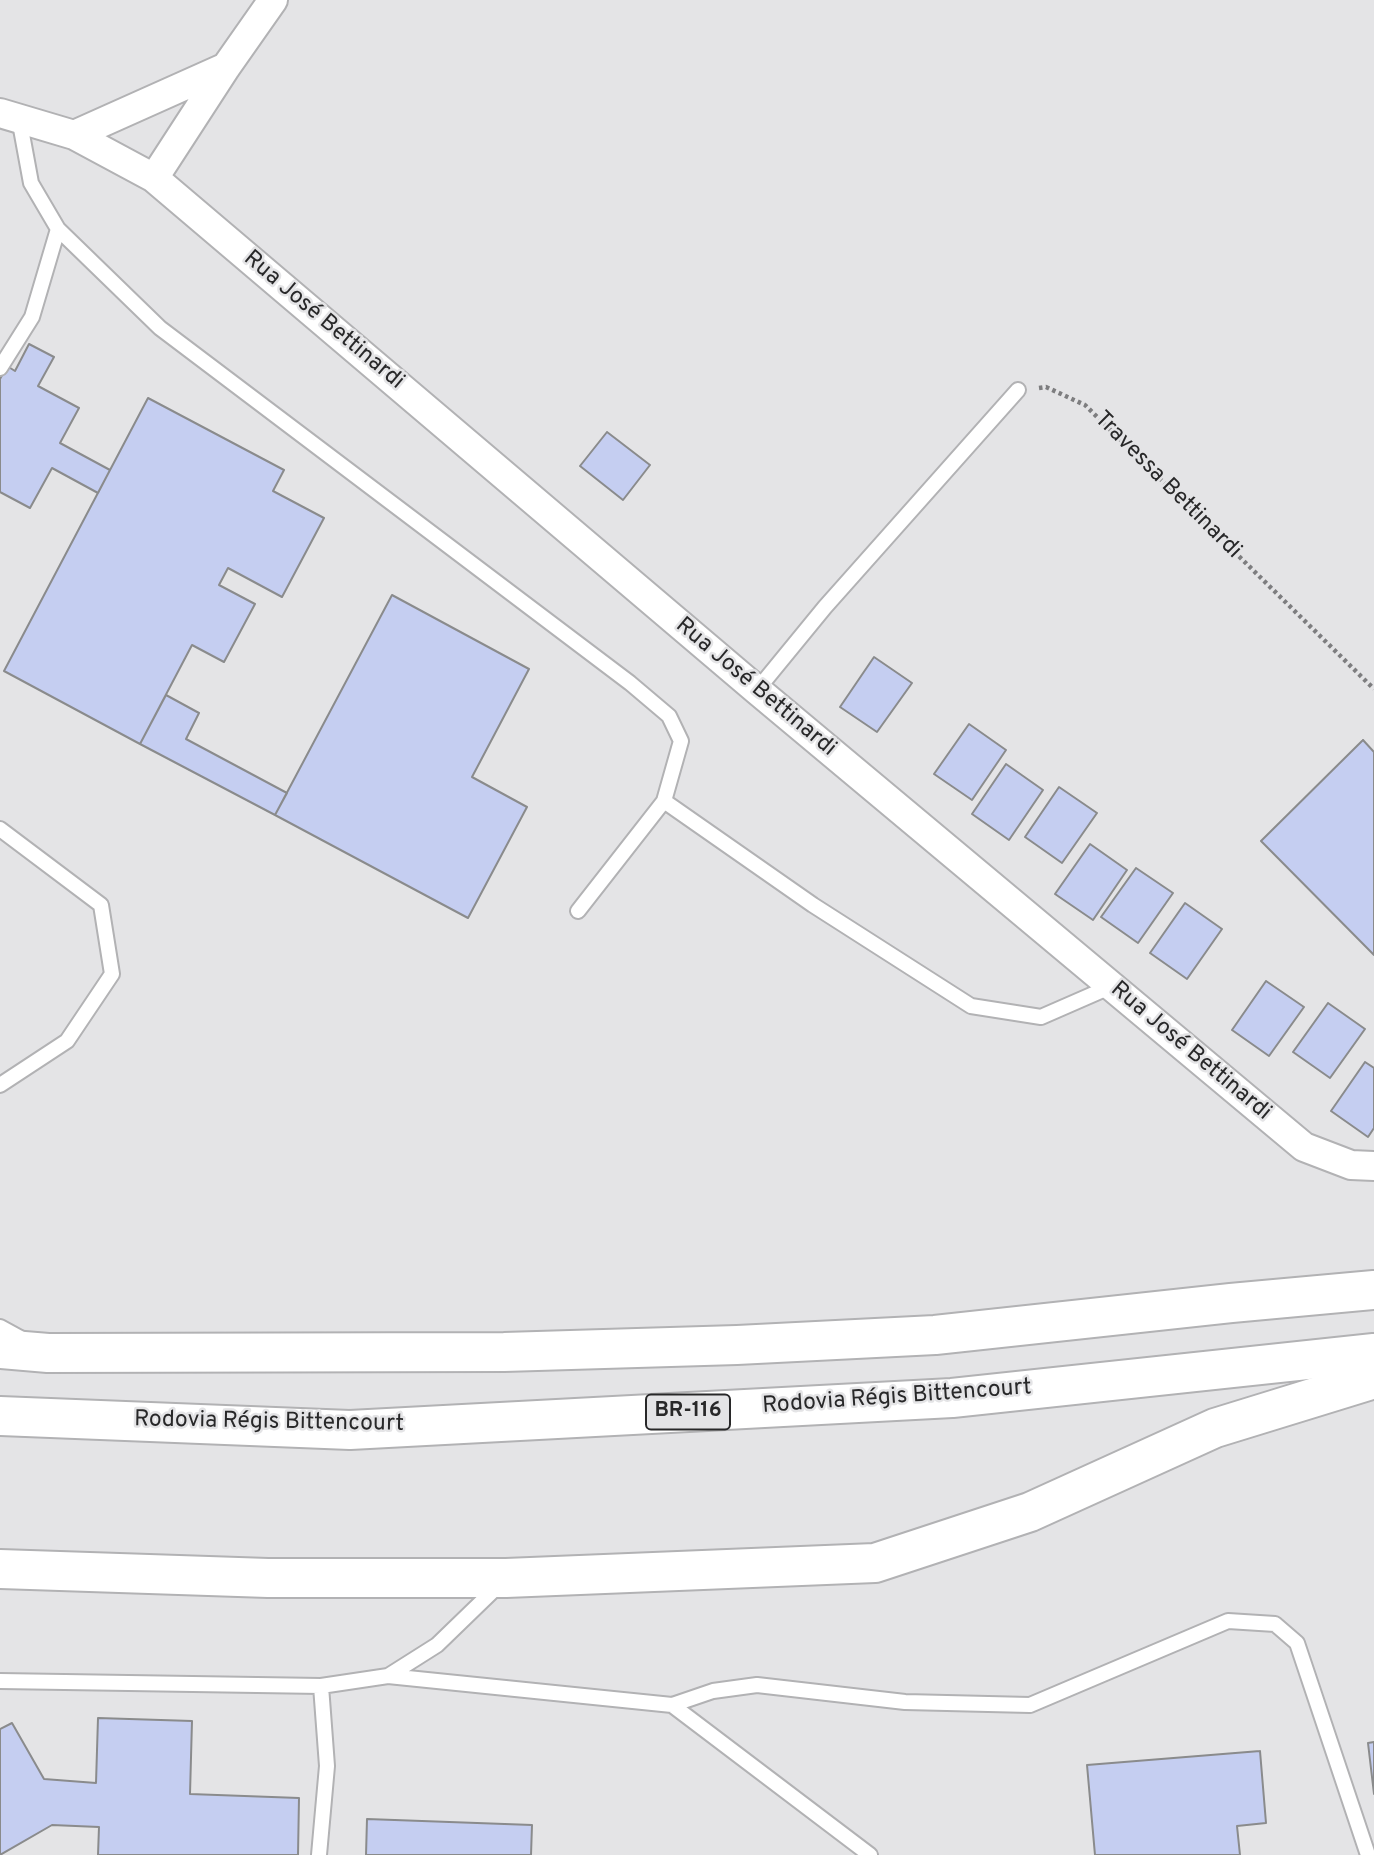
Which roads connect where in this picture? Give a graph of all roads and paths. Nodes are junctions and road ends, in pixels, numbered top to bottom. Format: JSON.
{"nodes":[{"id":1,"x":273,"y":0,"type":"edge"},
{"id":2,"x":226,"y":67,"type":"junction"},
{"id":3,"x":9,"y":116,"type":"edge"},
{"id":4,"x":75,"y":135,"type":"junction"},
{"id":5,"x":154,"y":178,"type":"junction"},
{"id":6,"x":58,"y":229,"type":"junction"},
{"id":7,"x":0,"y":368,"type":"edge"},
{"id":8,"x":1018,"y":390,"type":"joint"},
{"id":9,"x":757,"y":690,"type":"junction"},
{"id":10,"x":1374,"y":690,"type":"edge"},
{"id":11,"x":664,"y":801,"type":"junction"},
{"id":12,"x":0,"y":829,"type":"edge"},
{"id":13,"x":578,"y":911,"type":"dead end"},
{"id":14,"x":1112,"y":986,"type":"junction"},
{"id":15,"x":0,"y":1085,"type":"edge"},
{"id":16,"x":1374,"y":1166,"type":"edge"},
{"id":17,"x":1374,"y":1290,"type":"edge"},
{"id":18,"x":0,"y":1328,"type":"edge"},
{"id":19,"x":0,"y":1349,"type":"edge"},
{"id":20,"x":48,"y":1353,"type":"junction"},
{"id":21,"x":1374,"y":1353,"type":"edge"},
{"id":22,"x":1374,"y":1379,"type":"edge"},
{"id":23,"x":0,"y":1416,"type":"edge"},
{"id":24,"x":0,"y":1569,"type":"edge"},
{"id":25,"x":506,"y":1578,"type":"junction"},
{"id":26,"x":388,"y":1676,"type":"junction"},
{"id":27,"x":0,"y":1681,"type":"edge"},
{"id":28,"x":321,"y":1686,"type":"junction"},
{"id":29,"x":672,"y":1705,"type":"junction"},
{"id":30,"x":319,"y":1855,"type":"edge"},
{"id":31,"x":870,"y":1855,"type":"edge"},
{"id":32,"x":1368,"y":1855,"type":"edge"}],
"edges":[{"from":1,"to":2,"type":"street"},
{"from":2,"to":4,"type":"street"},
{"from":2,"to":5,"type":"street"},
{"from":3,"to":4,"type":"street","name":"Rua José Bettinardi"},
{"from":3,"to":6,"type":"lane"},
{"from":4,"to":5,"type":"street","name":"Rua José Bettinardi"},
{"from":5,"to":9,"type":"street","name":"Rua José Bettinardi"},
{"from":6,"to":7,"type":"lane"},
{"from":6,"to":11,"type":"lane"},
{"from":8,"to":9,"type":"lane"},
{"from":8,"to":10,"type":"path","name":"Travessa Bettinardi"},
{"from":9,"to":14,"type":"street","name":"Rua José Bettinardi"},
{"from":11,"to":13,"type":"lane"},
{"from":11,"to":14,"type":"lane"},
{"from":12,"to":15,"type":"lane"},
{"from":14,"to":16,"type":"street","name":"Rua José Bettinardi"},
{"from":17,"to":20,"type":"main road"},
{"from":18,"to":20,"type":"lane"},
{"from":19,"to":20,"type":"main road"},
{"from":21,"to":23,"type":"main road","name":"Rodovia Régis Bittencourt","number":"BR-116"},
{"from":22,"to":25,"type":"main road"},
{"from":24,"to":25,"type":"main road"},
{"from":25,"to":26,"type":"lane"},
{"from":26,"to":28,"type":"lane"},
{"from":26,"to":29,"type":"lane"},
{"from":27,"to":28,"type":"lane"},
{"from":28,"to":30,"type":"lane"},
{"from":29,"to":31,"type":"lane"},
{"from":29,"to":32,"type":"lane"}]}
